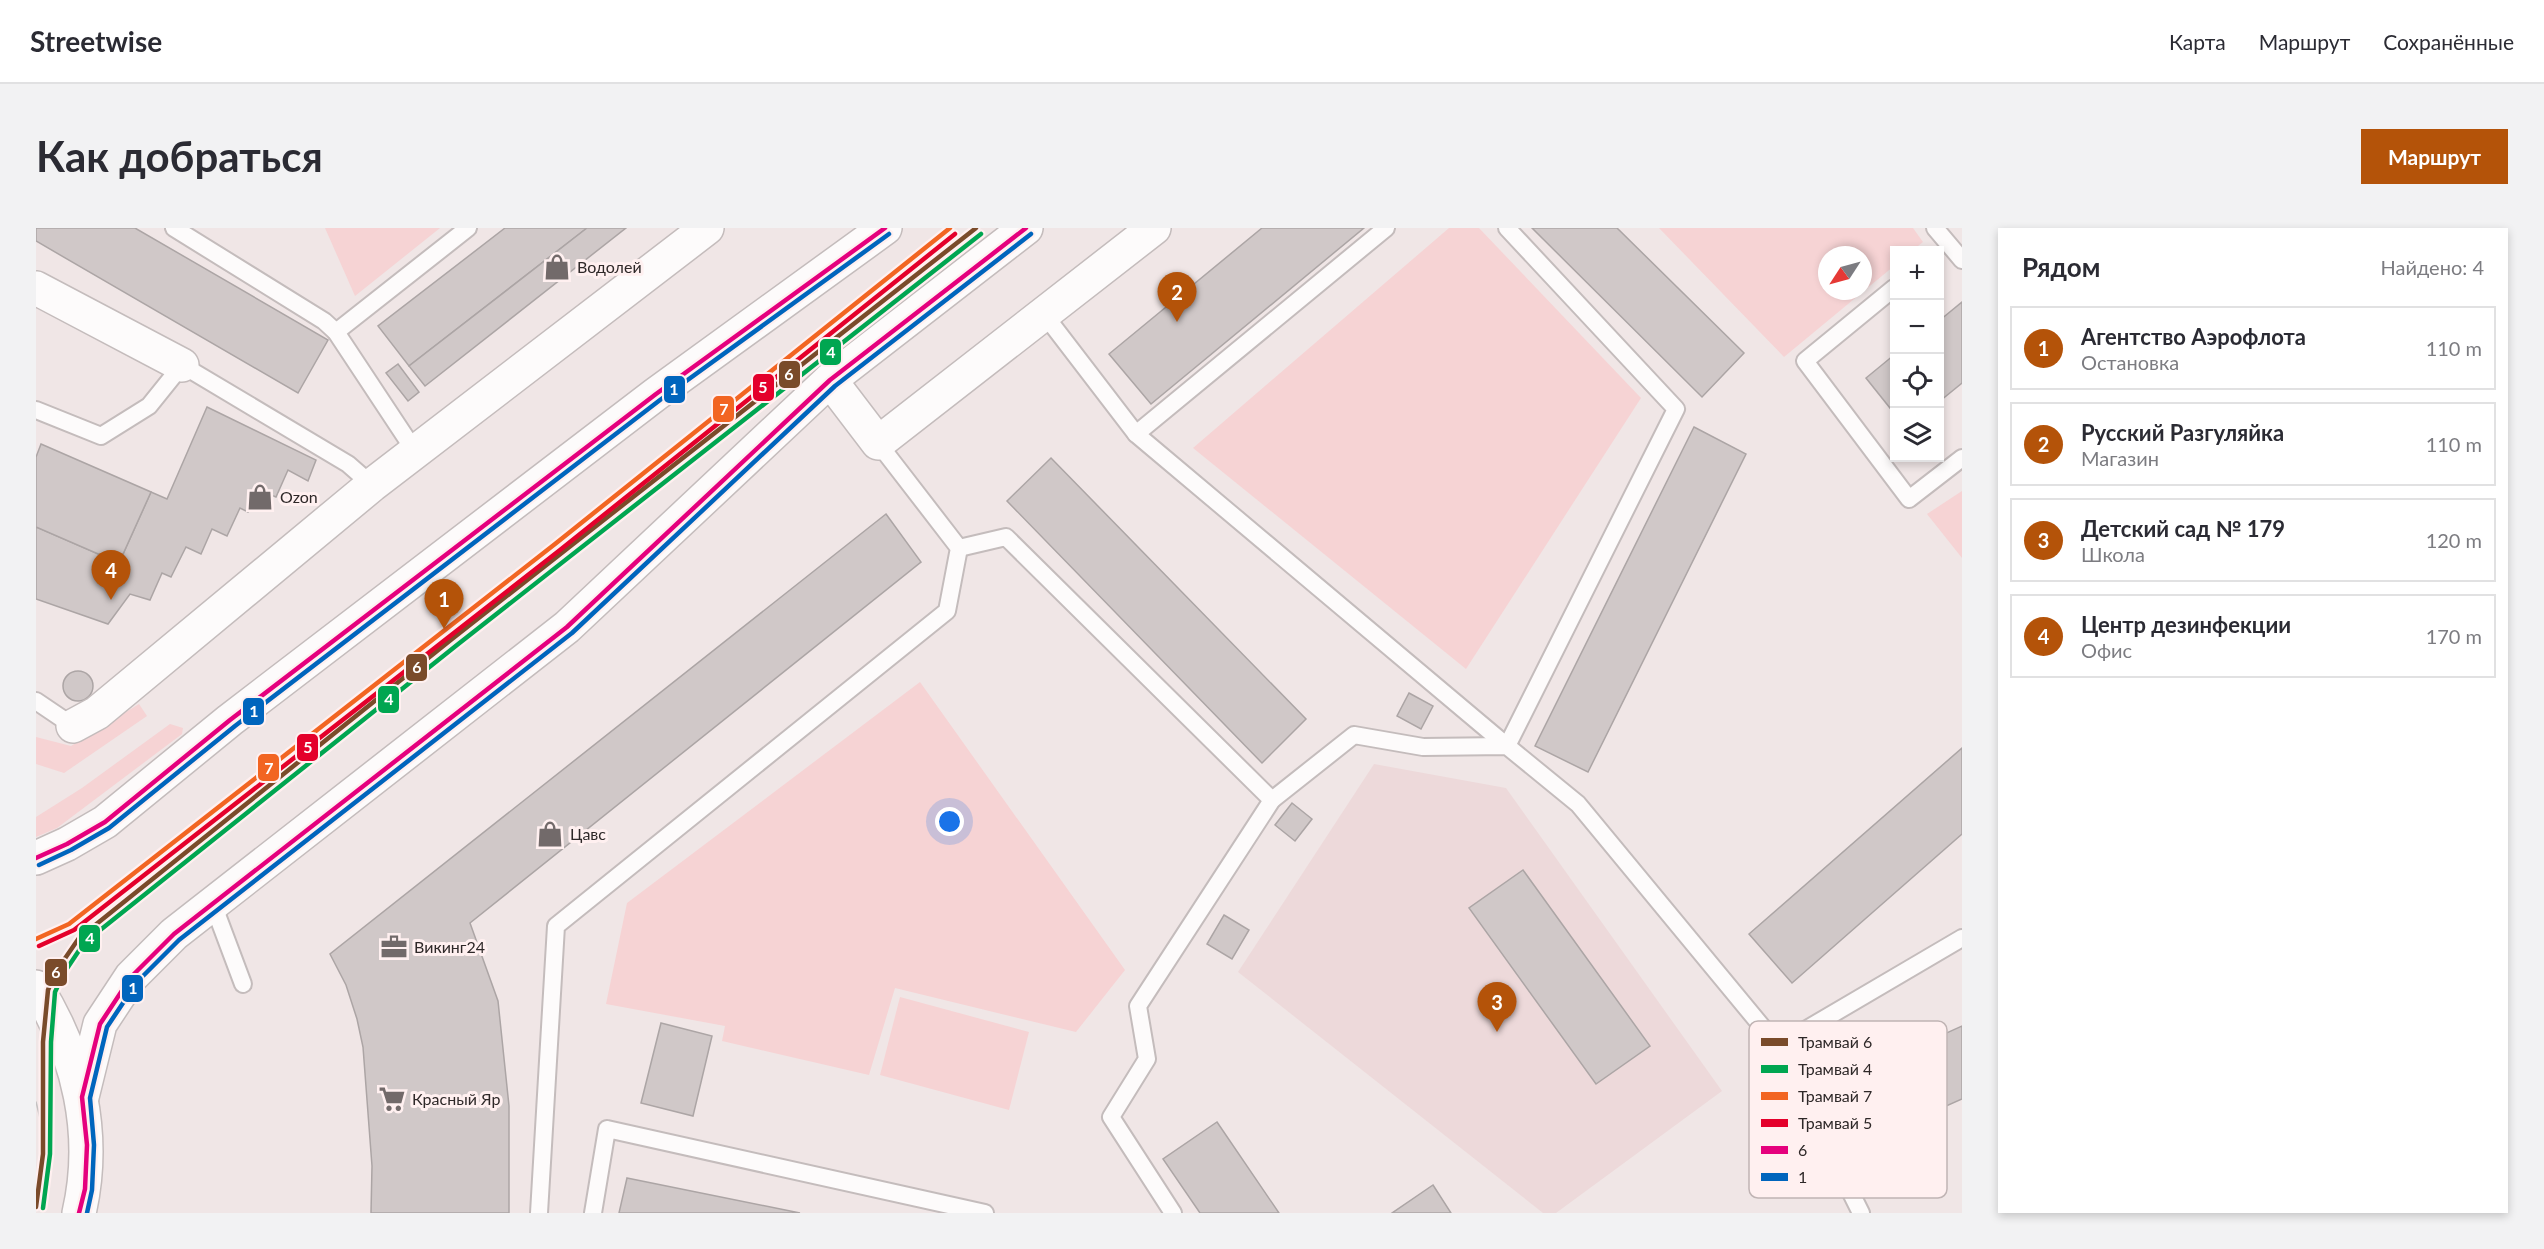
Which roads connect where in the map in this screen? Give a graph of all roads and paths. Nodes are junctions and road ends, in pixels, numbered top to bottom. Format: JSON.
{"nodes":[{"id":1,"x":174,"y":228,"type":"edge"},
{"id":2,"x":468,"y":228,"type":"edge"},
{"id":3,"x":707,"y":228,"type":"edge"},
{"id":4,"x":885,"y":228,"type":"edge"},
{"id":5,"x":1026,"y":228,"type":"edge"},
{"id":6,"x":1154,"y":228,"type":"edge"},
{"id":7,"x":1386,"y":228,"type":"edge"},
{"id":8,"x":1507,"y":228,"type":"edge"},
{"id":9,"x":1935,"y":228,"type":"edge"},
{"id":10,"x":1943,"y":246,"type":"edge"},
{"id":11,"x":1944,"y":248,"type":"edge"},
{"id":12,"x":1962,"y":260,"type":"edge"},
{"id":13,"x":36,"y":288,"type":"edge"},
{"id":14,"x":1890,"y":291,"type":"edge"},
{"id":15,"x":1044,"y":314,"type":"junction"},
{"id":16,"x":336,"y":332,"type":"junction"},
{"id":17,"x":182,"y":365,"type":"junction"},
{"id":18,"x":830,"y":380,"type":"junction"},
{"id":19,"x":36,"y":410,"type":"edge"},
{"id":20,"x":1137,"y":434,"type":"junction"},
{"id":21,"x":878,"y":443,"type":"junction"},
{"id":22,"x":416,"y":453,"type":"junction"},
{"id":23,"x":1962,"y":458,"type":"edge"},
{"id":24,"x":372,"y":485,"type":"junction"},
{"id":25,"x":959,"y":548,"type":"junction"},
{"id":26,"x":36,"y":701,"type":"edge"},
{"id":27,"x":73,"y":726,"type":"joint"},
{"id":28,"x":1508,"y":746,"type":"junction"},
{"id":29,"x":1272,"y":800,"type":"junction"},
{"id":30,"x":36,"y":858,"type":"edge"},
{"id":31,"x":213,"y":904,"type":"junction"},
{"id":32,"x":1962,"y":938,"type":"edge"},
{"id":33,"x":243,"y":984,"type":"dead end"},
{"id":34,"x":36,"y":987,"type":"edge"},
{"id":35,"x":1757,"y":1021,"type":"edge"},
{"id":36,"x":1821,"y":1021,"type":"edge"},
{"id":37,"x":82,"y":1097,"type":"junction"},
{"id":38,"x":1854,"y":1198,"type":"edge"},
{"id":39,"x":79,"y":1213,"type":"edge"},
{"id":40,"x":539,"y":1213,"type":"edge"},
{"id":41,"x":593,"y":1213,"type":"edge"},
{"id":42,"x":985,"y":1213,"type":"edge"},
{"id":43,"x":1173,"y":1213,"type":"edge"},
{"id":44,"x":1861,"y":1213,"type":"edge"}],
"edges":[{"from":1,"to":16,"type":"lane"},
{"from":2,"to":16,"type":"lane"},
{"from":3,"to":22,"type":"main road"},
{"from":4,"to":30,"type":"main road"},
{"from":5,"to":18,"type":"main road"},
{"from":6,"to":15,"type":"main road"},
{"from":7,"to":20,"type":"lane"},
{"from":8,"to":28,"type":"lane"},
{"from":9,"to":10,"type":"lane"},
{"from":11,"to":12,"type":"lane"},
{"from":13,"to":17,"type":"main road"},
{"from":14,"to":23,"type":"lane"},
{"from":15,"to":20,"type":"lane"},
{"from":15,"to":21,"type":"main road"},
{"from":16,"to":22,"type":"lane"},
{"from":17,"to":19,"type":"lane"},
{"from":17,"to":24,"type":"lane"},
{"from":18,"to":21,"type":"main road"},
{"from":18,"to":31,"type":"main road"},
{"from":20,"to":28,"type":"lane"},
{"from":21,"to":25,"type":"lane"},
{"from":22,"to":24,"type":"main road"},
{"from":24,"to":27,"type":"main road"},
{"from":25,"to":29,"type":"lane"},
{"from":25,"to":40,"type":"lane"},
{"from":26,"to":27,"type":"lane"},
{"from":28,"to":29,"type":"lane"},
{"from":28,"to":35,"type":"lane"},
{"from":29,"to":43,"type":"lane"},
{"from":31,"to":33,"type":"lane"},
{"from":31,"to":37,"type":"main road"},
{"from":32,"to":36,"type":"lane"},
{"from":34,"to":37,"type":"main road"},
{"from":37,"to":39,"type":"main road"},
{"from":38,"to":44,"type":"lane"},
{"from":41,"to":42,"type":"lane"}]}
